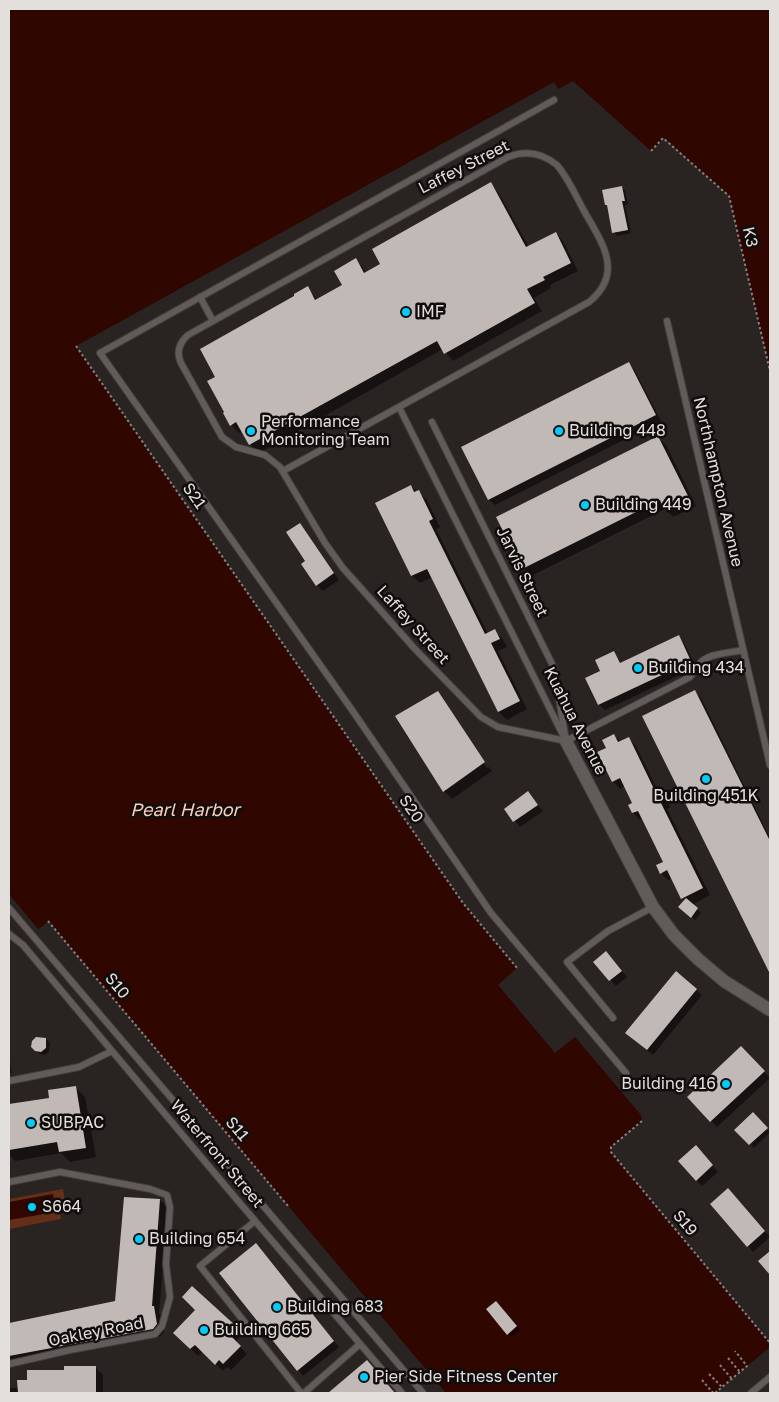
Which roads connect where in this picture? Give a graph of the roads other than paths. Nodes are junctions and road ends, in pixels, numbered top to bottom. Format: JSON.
{"nodes":[{"id":1,"x":554,"y":100,"type":"dead end"},
{"id":2,"x":200,"y":297,"type":"junction"},
{"id":3,"x":214,"y":321,"type":"junction"},
{"id":4,"x":667,"y":321,"type":"dead end"},
{"id":5,"x":399,"y":407,"type":"junction"},
{"id":6,"x":432,"y":422,"type":"dead end"},
{"id":7,"x":283,"y":471,"type":"junction"},
{"id":8,"x":743,"y":650,"type":"junction"},
{"id":9,"x":566,"y":741,"type":"junction"},
{"id":10,"x":770,"y":765,"type":"edge"},
{"id":11,"x":653,"y":907,"type":"junction"},
{"id":12,"x":9,"y":908,"type":"edge"},
{"id":13,"x":9,"y":934,"type":"edge"},
{"id":14,"x":770,"y":1010,"type":"edge"},
{"id":15,"x":613,"y":1018,"type":"dead end"},
{"id":16,"x":112,"y":1051,"type":"junction"},
{"id":17,"x":626,"y":1073,"type":"dead end"},
{"id":18,"x":9,"y":1081,"type":"edge"},
{"id":19,"x":9,"y":1182,"type":"edge"},
{"id":20,"x":255,"y":1221,"type":"junction"},
{"id":21,"x":360,"y":1344,"type":"junction"},
{"id":22,"x":9,"y":1364,"type":"edge"},
{"id":23,"x":770,"y":1377,"type":"edge"},
{"id":24,"x":302,"y":1393,"type":"edge"},
{"id":25,"x":402,"y":1393,"type":"edge"},
{"id":26,"x":424,"y":1393,"type":"edge"},
{"id":27,"x":751,"y":1393,"type":"edge"}],
"edges":[{"from":1,"to":2,"type":"lane"},
{"from":2,"to":3,"type":"lane"},
{"from":2,"to":17,"type":"lane"},
{"from":3,"to":5,"type":"lane","name":"Laffey Street"},
{"from":3,"to":7,"type":"lane","name":"Laffey Street"},
{"from":4,"to":8,"type":"lane","name":"Northhampton Avenue"},
{"from":5,"to":7,"type":"lane","name":"Laffey Street"},
{"from":5,"to":9,"type":"lane","name":"Kuahua Avenue"},
{"from":6,"to":9,"type":"lane","name":"Jarvis Street"},
{"from":7,"to":9,"type":"lane","name":"Laffey Street"},
{"from":8,"to":9,"type":"lane"},
{"from":8,"to":10,"type":"lane","name":"Northhampton Avenue"},
{"from":9,"to":11,"type":"street","name":"Kuahua Avenue"},
{"from":11,"to":14,"type":"street","name":"Kuahua Avenue"},
{"from":11,"to":15,"type":"lane"},
{"from":12,"to":26,"type":"lane"},
{"from":13,"to":16,"type":"lane","name":"Waterfront Street"},
{"from":16,"to":18,"type":"lane"},
{"from":16,"to":20,"type":"lane","name":"Waterfront Street"},
{"from":19,"to":22,"type":"lane","name":"Oakley Road"},
{"from":20,"to":21,"type":"lane","name":"Waterfront Street"},
{"from":20,"to":24,"type":"lane"},
{"from":21,"to":24,"type":"lane"},
{"from":21,"to":25,"type":"lane","name":"Waterfront Street"},
{"from":23,"to":27,"type":"lane"}]}
